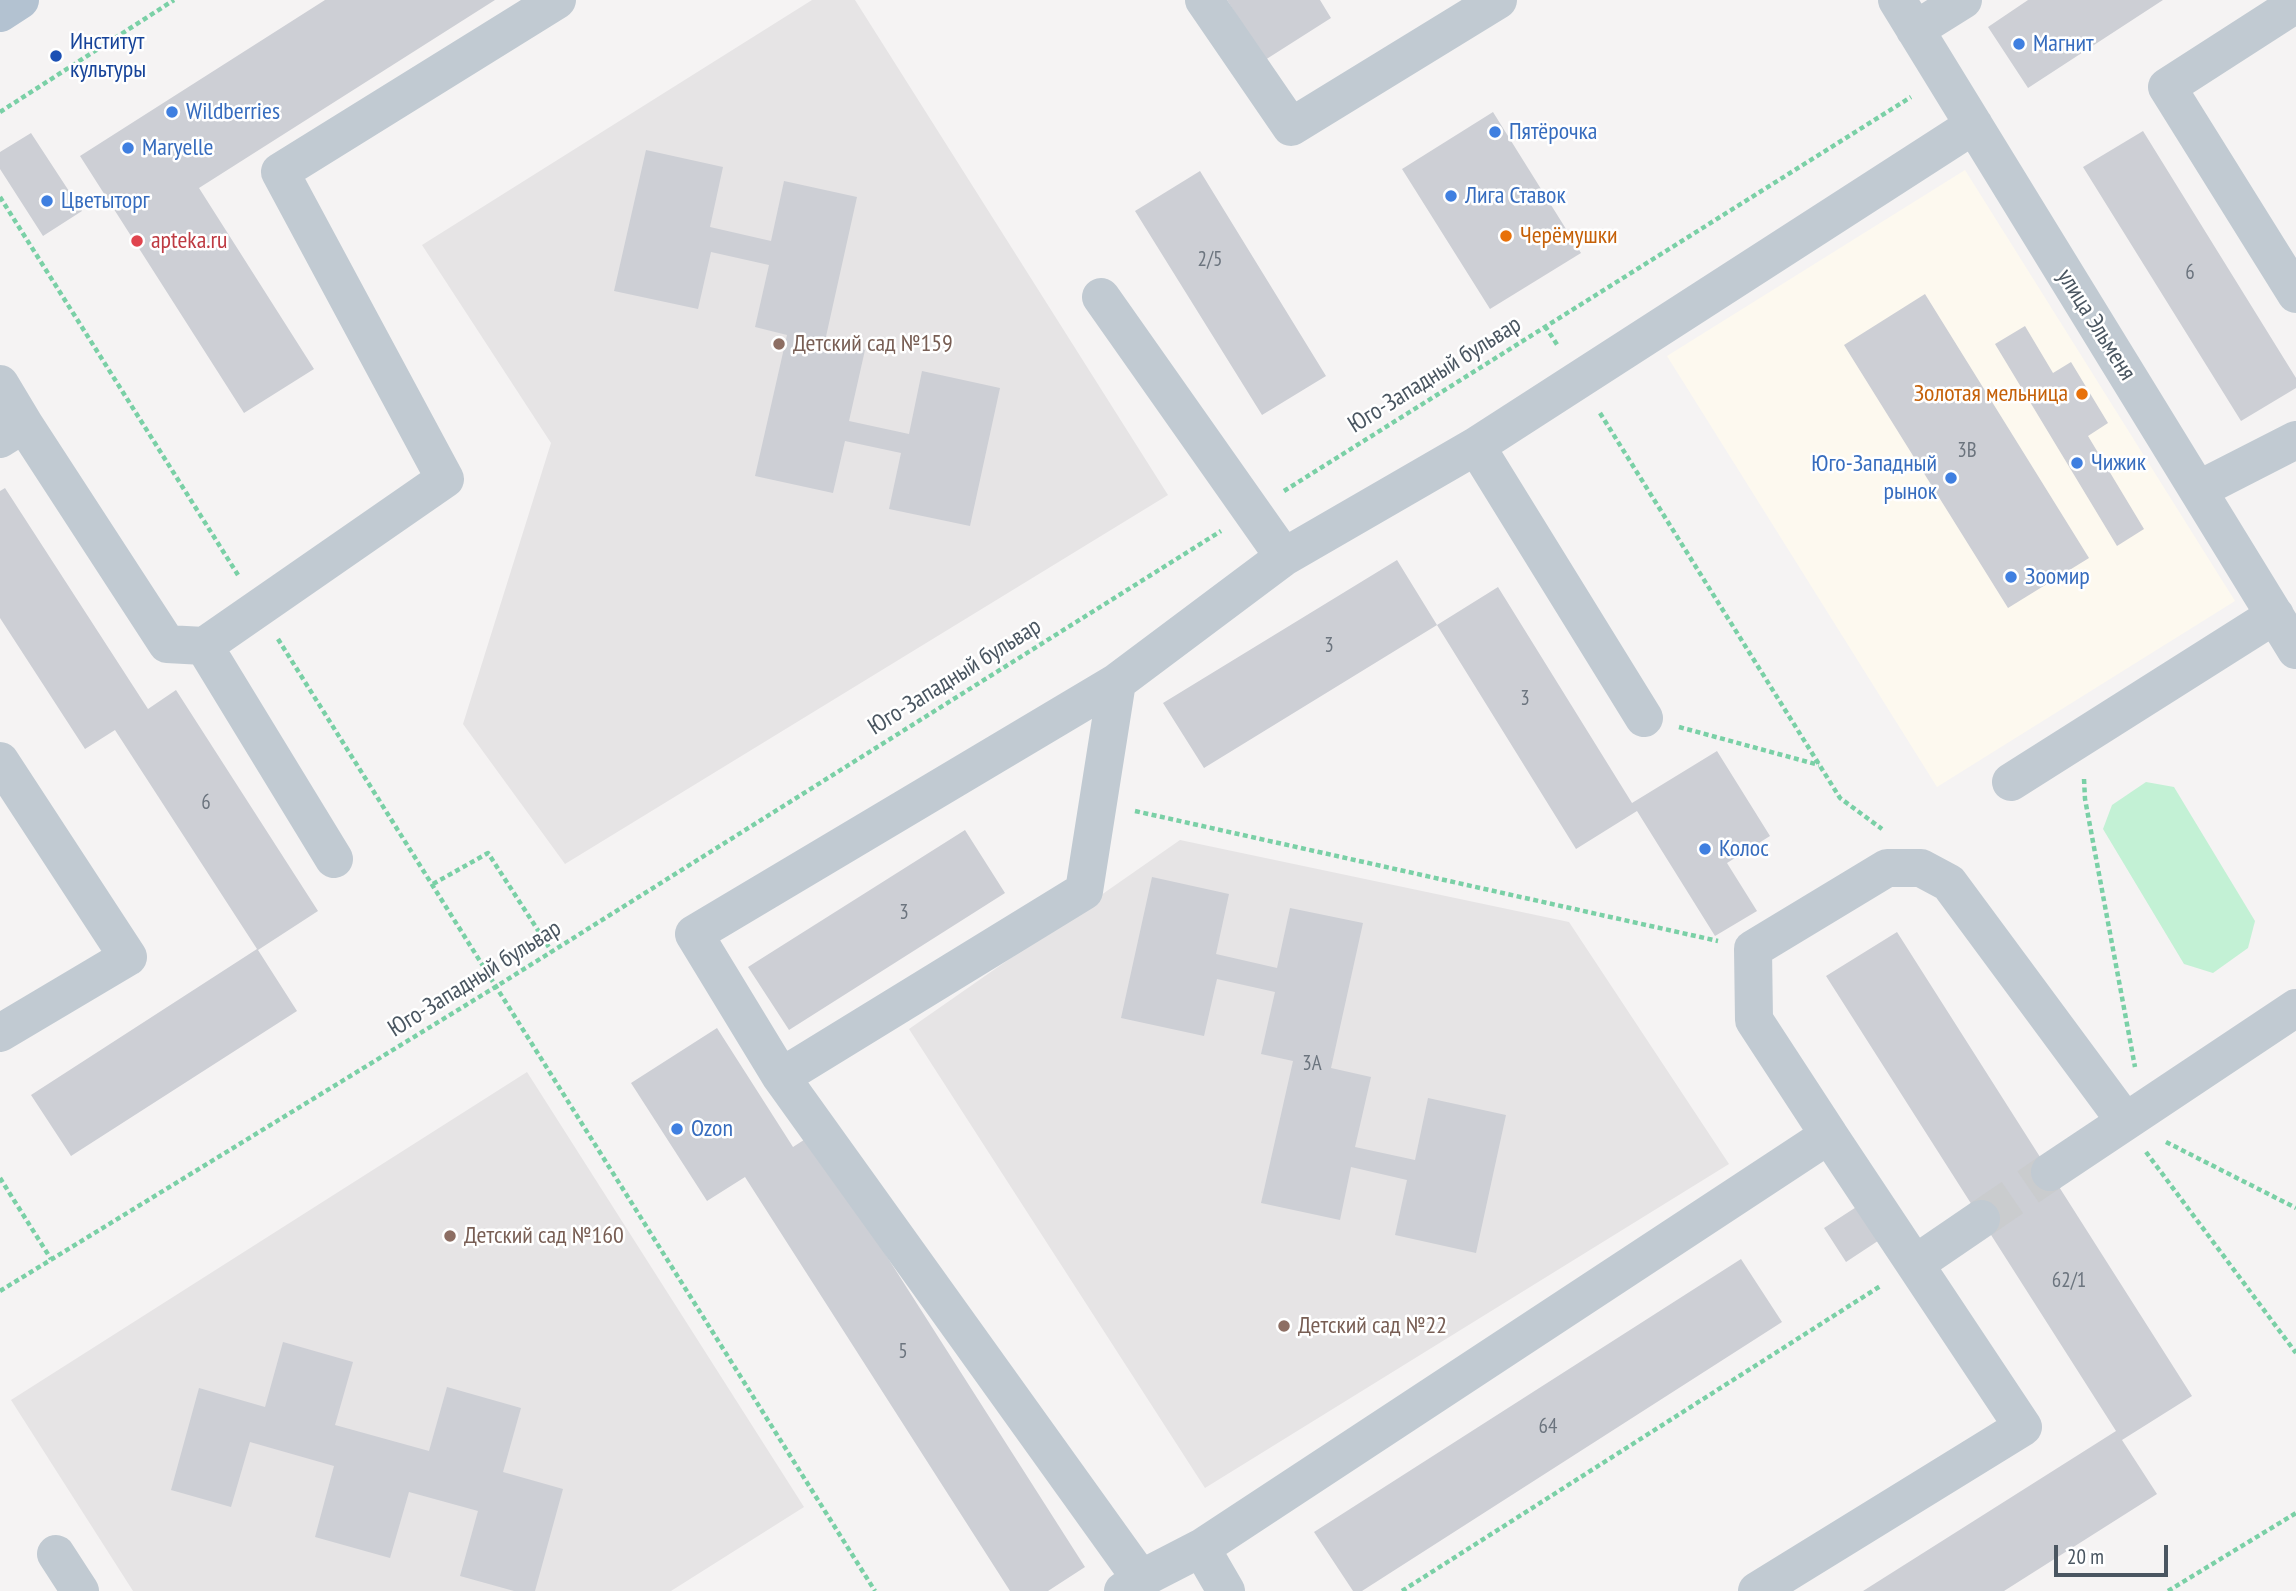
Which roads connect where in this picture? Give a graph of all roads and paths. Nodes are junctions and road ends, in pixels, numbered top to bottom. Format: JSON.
{"nodes":[{"id":1,"x":20,"y":0,"type":"edge"},
{"id":2,"x":174,"y":0,"type":"edge"},
{"id":3,"x":557,"y":0,"type":"edge"},
{"id":4,"x":1203,"y":0,"type":"edge"},
{"id":5,"x":1498,"y":0,"type":"edge"},
{"id":6,"x":1963,"y":0,"type":"edge"},
{"id":7,"x":2296,"y":4,"type":"edge"},
{"id":8,"x":0,"y":13,"type":"edge"},
{"id":9,"x":1906,"y":15,"type":"edge"},
{"id":10,"x":1914,"y":95,"type":"dead end"},
{"id":11,"x":0,"y":112,"type":"edge"},
{"id":12,"x":1974,"y":125,"type":"junction"},
{"id":13,"x":0,"y":197,"type":"edge"},
{"id":14,"x":2296,"y":293,"type":"edge"},
{"id":15,"x":1101,"y":297,"type":"dead end"},
{"id":16,"x":1545,"y":326,"type":"junction"},
{"id":17,"x":1579,"y":379,"type":"junction"},
{"id":18,"x":0,"y":384,"type":"edge"},
{"id":19,"x":12,"y":431,"type":"edge"},
{"id":20,"x":2296,"y":440,"type":"edge"},
{"id":21,"x":1476,"y":446,"type":"junction"},
{"id":22,"x":2198,"y":490,"type":"junction"},
{"id":23,"x":1250,"y":512,"type":"junction"},
{"id":24,"x":1284,"y":557,"type":"junction"},
{"id":25,"x":258,"y":608,"type":"junction"},
{"id":26,"x":2275,"y":615,"type":"junction"},
{"id":27,"x":204,"y":646,"type":"junction"},
{"id":28,"x":2296,"y":650,"type":"edge"},
{"id":29,"x":1117,"y":682,"type":"junction"},
{"id":30,"x":1644,"y":718,"type":"joint"},
{"id":31,"x":2083,"y":736,"type":"junction"},
{"id":32,"x":0,"y":761,"type":"edge"},
{"id":33,"x":1819,"y":765,"type":"junction"},
{"id":34,"x":2011,"y":782,"type":"dead end"},
{"id":35,"x":1100,"y":803,"type":"junction"},
{"id":36,"x":334,"y":859,"type":"dead end"},
{"id":37,"x":1921,"y":868,"type":"junction"},
{"id":38,"x":433,"y":884,"type":"junction"},
{"id":39,"x":1754,"y":948,"type":"junction"},
{"id":40,"x":552,"y":952,"type":"junction"},
{"id":41,"x":498,"y":986,"type":"junction"},
{"id":42,"x":2296,"y":1008,"type":"edge"},
{"id":43,"x":0,"y":1033,"type":"edge"},
{"id":44,"x":781,"y":1077,"type":"junction"},
{"id":45,"x":2124,"y":1121,"type":"junction"},
{"id":46,"x":1829,"y":1135,"type":"junction"},
{"id":47,"x":2050,"y":1172,"type":"tunnel mouth"},
{"id":48,"x":0,"y":1178,"type":"edge"},
{"id":49,"x":2296,"y":1208,"type":"edge"},
{"id":50,"x":1981,"y":1219,"type":"tunnel mouth"},
{"id":51,"x":51,"y":1259,"type":"junction"},
{"id":52,"x":1914,"y":1264,"type":"junction"},
{"id":53,"x":0,"y":1291,"type":"edge"},
{"id":54,"x":2296,"y":1353,"type":"edge"},
{"id":55,"x":2296,"y":1513,"type":"edge"},
{"id":56,"x":1201,"y":1548,"type":"junction"},
{"id":57,"x":56,"y":1554,"type":"dead end"},
{"id":58,"x":1132,"y":1585,"type":"edge"},
{"id":59,"x":80,"y":1591,"type":"edge"},
{"id":60,"x":875,"y":1591,"type":"edge"},
{"id":61,"x":1226,"y":1591,"type":"edge"},
{"id":62,"x":1402,"y":1591,"type":"edge"},
{"id":63,"x":1757,"y":1591,"type":"edge"},
{"id":64,"x":2168,"y":1591,"type":"edge"}],
"edges":[{"from":1,"to":8,"type":"main road"},
{"from":2,"to":11,"type":"path"},
{"from":3,"to":25,"type":"street"},
{"from":4,"to":5,"type":"street"},
{"from":6,"to":9,"type":"street"},
{"from":7,"to":14,"type":"street"},
{"from":9,"to":12,"type":"street","name":"улица Эльменя"},
{"from":10,"to":16,"type":"path","name":"Юго-Западный бульвар"},
{"from":12,"to":17,"type":"street"},
{"from":12,"to":22,"type":"street","name":"улица Эльменя"},
{"from":13,"to":25,"type":"path"},
{"from":15,"to":23,"type":"street"},
{"from":16,"to":17,"type":"path"},
{"from":16,"to":23,"type":"path","name":"Юго-Западный бульвар"},
{"from":17,"to":21,"type":"street"},
{"from":17,"to":33,"type":"path"},
{"from":18,"to":19,"type":"street"},
{"from":19,"to":27,"type":"street"},
{"from":20,"to":22,"type":"street"},
{"from":21,"to":24,"type":"street"},
{"from":21,"to":30,"type":"street"},
{"from":22,"to":26,"type":"street","name":"улица Эльменя"},
{"from":23,"to":24,"type":"street"},
{"from":23,"to":40,"type":"path","name":"Юго-Западный бульвар"},
{"from":24,"to":29,"type":"street"},
{"from":25,"to":27,"type":"street"},
{"from":25,"to":38,"type":"path"},
{"from":26,"to":28,"type":"street","name":"улица Эльменя"},
{"from":26,"to":31,"type":"street"},
{"from":27,"to":36,"type":"street"},
{"from":29,"to":35,"type":"street"},
{"from":29,"to":44,"type":"street"},
{"from":30,"to":33,"type":"path"},
{"from":31,"to":34,"type":"street"},
{"from":31,"to":45,"type":"path"},
{"from":32,"to":43,"type":"street"},
{"from":33,"to":37,"type":"path"},
{"from":35,"to":39,"type":"path"},
{"from":35,"to":44,"type":"street"},
{"from":37,"to":39,"type":"street"},
{"from":37,"to":45,"type":"street"},
{"from":38,"to":40,"type":"path"},
{"from":38,"to":41,"type":"path"},
{"from":39,"to":46,"type":"street"},
{"from":40,"to":41,"type":"path","name":"Юго-Западный бульвар"},
{"from":41,"to":51,"type":"path","name":"Юго-Западный бульвар"},
{"from":41,"to":60,"type":"path"},
{"from":42,"to":45,"type":"street"},
{"from":44,"to":58,"type":"street"},
{"from":45,"to":47,"type":"street"},
{"from":45,"to":49,"type":"path"},
{"from":45,"to":54,"type":"path"},
{"from":46,"to":52,"type":"street"},
{"from":46,"to":56,"type":"street"},
{"from":48,"to":51,"type":"path"},
{"from":50,"to":52,"type":"street"},
{"from":51,"to":53,"type":"path","name":"Юго-Западный бульвар"},
{"from":52,"to":62,"type":"path"},
{"from":52,"to":63,"type":"street"},
{"from":55,"to":64,"type":"path"},
{"from":56,"to":58,"type":"street"},
{"from":56,"to":61,"type":"street"},
{"from":57,"to":59,"type":"street"}]}
